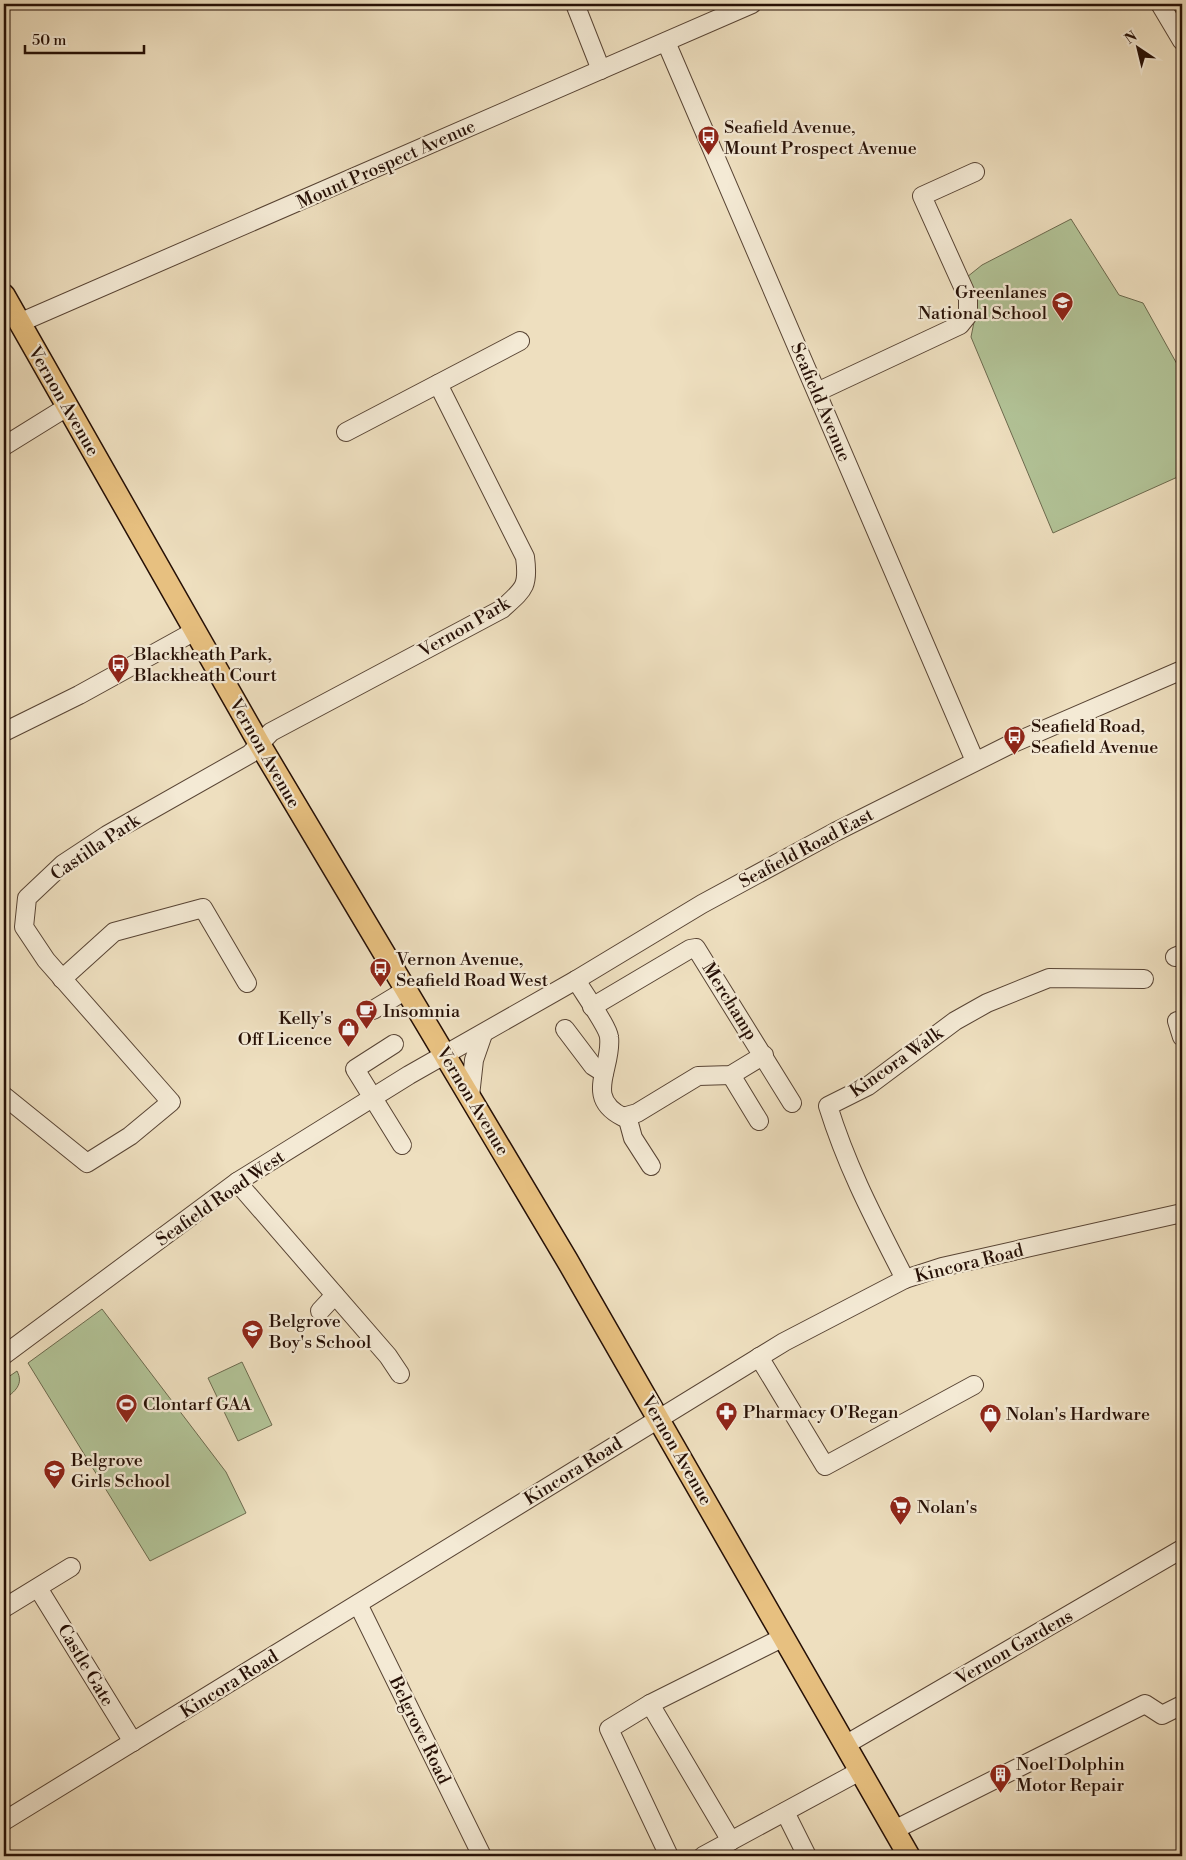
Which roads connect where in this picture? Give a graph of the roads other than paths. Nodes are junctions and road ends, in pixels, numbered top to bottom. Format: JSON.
{"nodes":[{"id":1,"x":576,"y":4,"type":"edge"},
{"id":2,"x":752,"y":4,"type":"edge"},
{"id":3,"x":1160,"y":4,"type":"edge"},
{"id":4,"x":666,"y":42,"type":"junction"},
{"id":5,"x":1182,"y":42,"type":"edge"},
{"id":6,"x":601,"y":70,"type":"junction"},
{"id":7,"x":975,"y":172,"type":"dead end"},
{"id":8,"x":4,"y":295,"type":"edge"},
{"id":9,"x":19,"y":323,"type":"junction"},
{"id":10,"x":520,"y":341,"type":"dead end"},
{"id":11,"x":438,"y":384,"type":"junction"},
{"id":12,"x":817,"y":392,"type":"junction"},
{"id":13,"x":67,"y":407,"type":"junction"},
{"id":14,"x":346,"y":432,"type":"dead end"},
{"id":15,"x":4,"y":446,"type":"edge"},
{"id":16,"x":195,"y":631,"type":"junction"},
{"id":17,"x":1182,"y":670,"type":"edge"},
{"id":18,"x":4,"y":732,"type":"edge"},
{"id":19,"x":260,"y":745,"type":"junction"},
{"id":20,"x":976,"y":761,"type":"junction"},
{"id":21,"x":62,"y":979,"type":"junction"},
{"id":22,"x":1144,"y":979,"type":"dead end"},
{"id":23,"x":576,"y":980,"type":"junction"},
{"id":24,"x":247,"y":983,"type":"dead end"},
{"id":25,"x":406,"y":990,"type":"junction"},
{"id":26,"x":592,"y":1007,"type":"junction"},
{"id":27,"x":373,"y":1010,"type":"dead end"},
{"id":28,"x":565,"y":1029,"type":"dead end"},
{"id":29,"x":483,"y":1034,"type":"junction"},
{"id":30,"x":394,"y":1044,"type":"dead end"},
{"id":31,"x":445,"y":1055,"type":"junction"},
{"id":32,"x":764,"y":1055,"type":"junction"},
{"id":33,"x":604,"y":1073,"type":"junction"},
{"id":34,"x":731,"y":1074,"type":"junction"},
{"id":35,"x":4,"y":1096,"type":"edge"},
{"id":36,"x":470,"y":1096,"type":"junction"},
{"id":37,"x":373,"y":1098,"type":"junction"},
{"id":38,"x":792,"y":1103,"type":"dead end"},
{"id":39,"x":627,"y":1116,"type":"junction"},
{"id":40,"x":759,"y":1121,"type":"dead end"},
{"id":41,"x":402,"y":1146,"type":"dead end"},
{"id":42,"x":651,"y":1166,"type":"dead end"},
{"id":43,"x":237,"y":1182,"type":"junction"},
{"id":44,"x":1182,"y":1213,"type":"edge"},
{"id":45,"x":905,"y":1279,"type":"junction"},
{"id":46,"x":335,"y":1295,"type":"junction"},
{"id":47,"x":320,"y":1311,"type":"dead end"},
{"id":48,"x":4,"y":1355,"type":"edge"},
{"id":49,"x":759,"y":1356,"type":"junction"},
{"id":50,"x":400,"y":1374,"type":"dead end"},
{"id":51,"x":974,"y":1384,"type":"dead end"},
{"id":52,"x":658,"y":1418,"type":"junction"},
{"id":53,"x":1182,"y":1550,"type":"edge"},
{"id":54,"x":72,"y":1567,"type":"dead end"},
{"id":55,"x":38,"y":1588,"type":"junction"},
{"id":56,"x":358,"y":1604,"type":"junction"},
{"id":57,"x":4,"y":1608,"type":"edge"},
{"id":58,"x":784,"y":1636,"type":"junction"},
{"id":59,"x":650,"y":1704,"type":"junction"},
{"id":60,"x":1182,"y":1705,"type":"edge"},
{"id":61,"x":133,"y":1742,"type":"junction"},
{"id":62,"x":845,"y":1745,"type":"junction"},
{"id":63,"x":860,"y":1771,"type":"junction"},
{"id":64,"x":785,"y":1812,"type":"junction"},
{"id":65,"x":4,"y":1821,"type":"edge"},
{"id":66,"x":894,"y":1830,"type":"junction"},
{"id":67,"x":731,"y":1841,"type":"junction"},
{"id":68,"x":482,"y":1856,"type":"edge"},
{"id":69,"x":669,"y":1856,"type":"edge"},
{"id":70,"x":703,"y":1856,"type":"edge"},
{"id":71,"x":807,"y":1856,"type":"edge"},
{"id":72,"x":909,"y":1856,"type":"edge"}],
"edges":[{"from":1,"to":6,"type":"street"},
{"from":2,"to":4,"type":"street","name":"Mount Prospect Avenue"},
{"from":3,"to":5,"type":"street"},
{"from":4,"to":6,"type":"street","name":"Mount Prospect Avenue"},
{"from":4,"to":12,"type":"street","name":"Seafield Avenue"},
{"from":6,"to":9,"type":"street","name":"Mount Prospect Avenue"},
{"from":7,"to":12,"type":"street"},
{"from":8,"to":9,"type":"main road","name":"Vernon Avenue"},
{"from":9,"to":13,"type":"main road","name":"Vernon Avenue"},
{"from":10,"to":11,"type":"street"},
{"from":11,"to":14,"type":"street"},
{"from":11,"to":19,"type":"street","name":"Vernon Park"},
{"from":12,"to":20,"type":"street","name":"Seafield Avenue"},
{"from":13,"to":15,"type":"street"},
{"from":13,"to":16,"type":"main road","name":"Vernon Avenue"},
{"from":16,"to":18,"type":"street"},
{"from":16,"to":19,"type":"main road","name":"Vernon Avenue"},
{"from":17,"to":20,"type":"street","name":"Seafield Road East"},
{"from":19,"to":21,"type":"street","name":"Castilla Park"},
{"from":19,"to":25,"type":"main road","name":"Vernon Avenue"},
{"from":20,"to":23,"type":"street","name":"Seafield Road East"},
{"from":21,"to":24,"type":"street"},
{"from":21,"to":35,"type":"street","name":"Castilla Park"},
{"from":22,"to":45,"type":"street","name":"Kincora Walk"},
{"from":23,"to":26,"type":"street"},
{"from":23,"to":29,"type":"street","name":"Seafield Road East"},
{"from":25,"to":27,"type":"street"},
{"from":25,"to":31,"type":"main road","name":"Vernon Avenue"},
{"from":26,"to":32,"type":"street","name":"Merchamp"},
{"from":26,"to":33,"type":"street"},
{"from":28,"to":33,"type":"street"},
{"from":29,"to":31,"type":"street","name":"Seafield Road East"},
{"from":29,"to":36,"type":"street"},
{"from":30,"to":37,"type":"street"},
{"from":31,"to":36,"type":"main road","name":"Vernon Avenue"},
{"from":31,"to":37,"type":"street","name":"Seafield Road West"},
{"from":32,"to":34,"type":"street","name":"Merchamp"},
{"from":32,"to":38,"type":"street","name":"Merchamp"},
{"from":33,"to":39,"type":"street"},
{"from":34,"to":39,"type":"street","name":"Merchamp"},
{"from":34,"to":40,"type":"street"},
{"from":36,"to":52,"type":"main road","name":"Vernon Avenue"},
{"from":37,"to":41,"type":"street"},
{"from":37,"to":43,"type":"street","name":"Seafield Road West"},
{"from":39,"to":42,"type":"street"},
{"from":43,"to":46,"type":"street"},
{"from":43,"to":48,"type":"street","name":"Seafield Road West"},
{"from":44,"to":45,"type":"street","name":"Kincora Road"},
{"from":45,"to":49,"type":"street","name":"Kincora Road"},
{"from":46,"to":47,"type":"street"},
{"from":46,"to":50,"type":"street"},
{"from":49,"to":51,"type":"street"},
{"from":49,"to":52,"type":"street","name":"Kincora Road"},
{"from":52,"to":56,"type":"street","name":"Kincora Road"},
{"from":52,"to":58,"type":"main road","name":"Vernon Avenue"},
{"from":53,"to":62,"type":"street","name":"Vernon Gardens"},
{"from":54,"to":55,"type":"street"},
{"from":55,"to":57,"type":"street"},
{"from":55,"to":61,"type":"street","name":"Castle Gate"},
{"from":56,"to":61,"type":"street","name":"Kincora Road"},
{"from":56,"to":68,"type":"street","name":"Belgrove Road"},
{"from":58,"to":59,"type":"street"},
{"from":58,"to":62,"type":"main road","name":"Vernon Avenue"},
{"from":59,"to":67,"type":"street"},
{"from":59,"to":69,"type":"street"},
{"from":60,"to":66,"type":"street"},
{"from":61,"to":65,"type":"street","name":"Kincora Road"},
{"from":62,"to":63,"type":"main road","name":"Vernon Avenue"},
{"from":63,"to":64,"type":"street"},
{"from":63,"to":66,"type":"main road","name":"Vernon Avenue"},
{"from":64,"to":67,"type":"street"},
{"from":64,"to":71,"type":"street"},
{"from":66,"to":72,"type":"main road","name":"Vernon Avenue"},
{"from":67,"to":70,"type":"street"}]}
